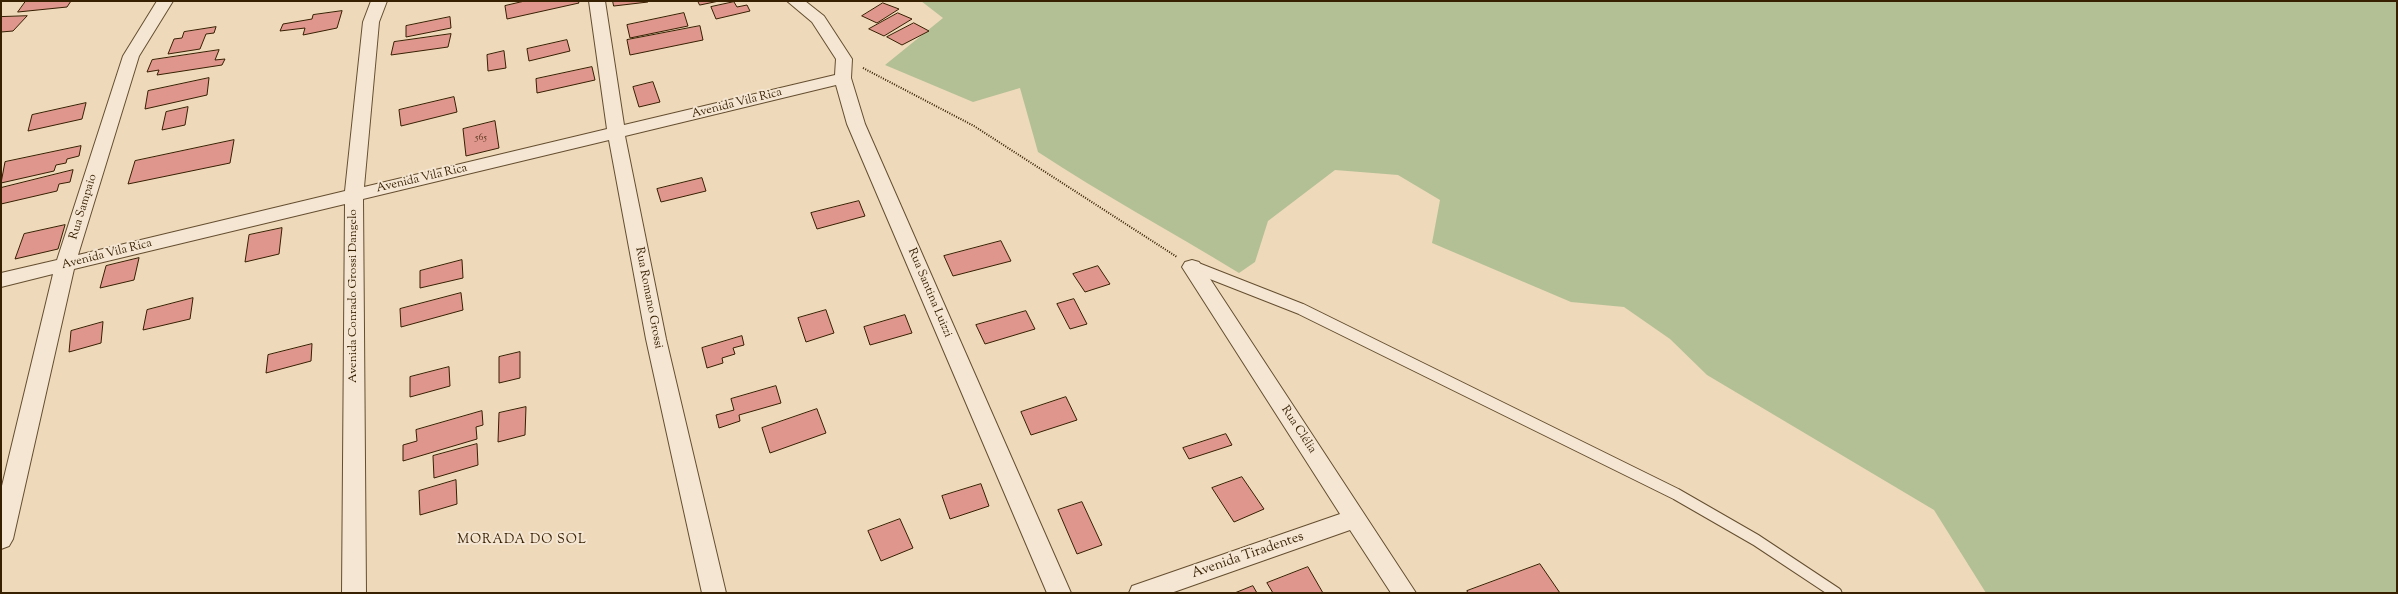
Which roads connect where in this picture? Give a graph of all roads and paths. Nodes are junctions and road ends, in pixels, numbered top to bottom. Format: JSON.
{"nodes":[{"id":1,"x":165,"y":1,"type":"edge"},
{"id":2,"x":379,"y":1,"type":"edge"},
{"id":3,"x":597,"y":1,"type":"edge"},
{"id":4,"x":795,"y":1,"type":"edge"},
{"id":5,"x":844,"y":68,"type":"junction"},
{"id":6,"x":616,"y":133,"type":"junction"},
{"id":7,"x":354,"y":195,"type":"junction"},
{"id":8,"x":65,"y":266,"type":"junction"},
{"id":9,"x":1192,"y":267,"type":"junction"},
{"id":10,"x":1,"y":280,"type":"edge"},
{"id":11,"x":1355,"y":519,"type":"junction"},
{"id":12,"x":1,"y":539,"type":"edge"},
{"id":13,"x":354,"y":593,"type":"edge"},
{"id":14,"x":714,"y":593,"type":"edge"},
{"id":15,"x":1059,"y":593,"type":"edge"},
{"id":16,"x":1141,"y":593,"type":"edge"},
{"id":17,"x":1404,"y":593,"type":"edge"},
{"id":18,"x":1836,"y":593,"type":"edge"}],
"edges":[{"from":1,"to":8,"type":"street","name":"Rua Sampaio"},
{"from":2,"to":7,"type":"street","name":"Avenida Conrado Grossi Dangelo"},
{"from":3,"to":6,"type":"street","name":"Rua Romano Grossi"},
{"from":4,"to":5,"type":"street","name":"Rua Santina Luizzi"},
{"from":5,"to":6,"type":"street","name":"Avenida Vila Rica"},
{"from":5,"to":9,"type":"path"},
{"from":5,"to":15,"type":"street","name":"Rua Santina Luizzi"},
{"from":6,"to":7,"type":"street","name":"Avenida Vila Rica"},
{"from":6,"to":14,"type":"street","name":"Rua Romano Grossi"},
{"from":7,"to":8,"type":"street","name":"Avenida Vila Rica"},
{"from":7,"to":13,"type":"street","name":"Avenida Conrado Grossi Dangelo"},
{"from":8,"to":10,"type":"street","name":"Avenida Vila Rica"},
{"from":8,"to":12,"type":"street","name":"Rua Sampaio"},
{"from":9,"to":11,"type":"street","name":"Rua Clélia"},
{"from":9,"to":18,"type":"lane"},
{"from":11,"to":16,"type":"street","name":"Avenida Tiradentes"},
{"from":11,"to":17,"type":"street","name":"Rua Clélia"}]}
